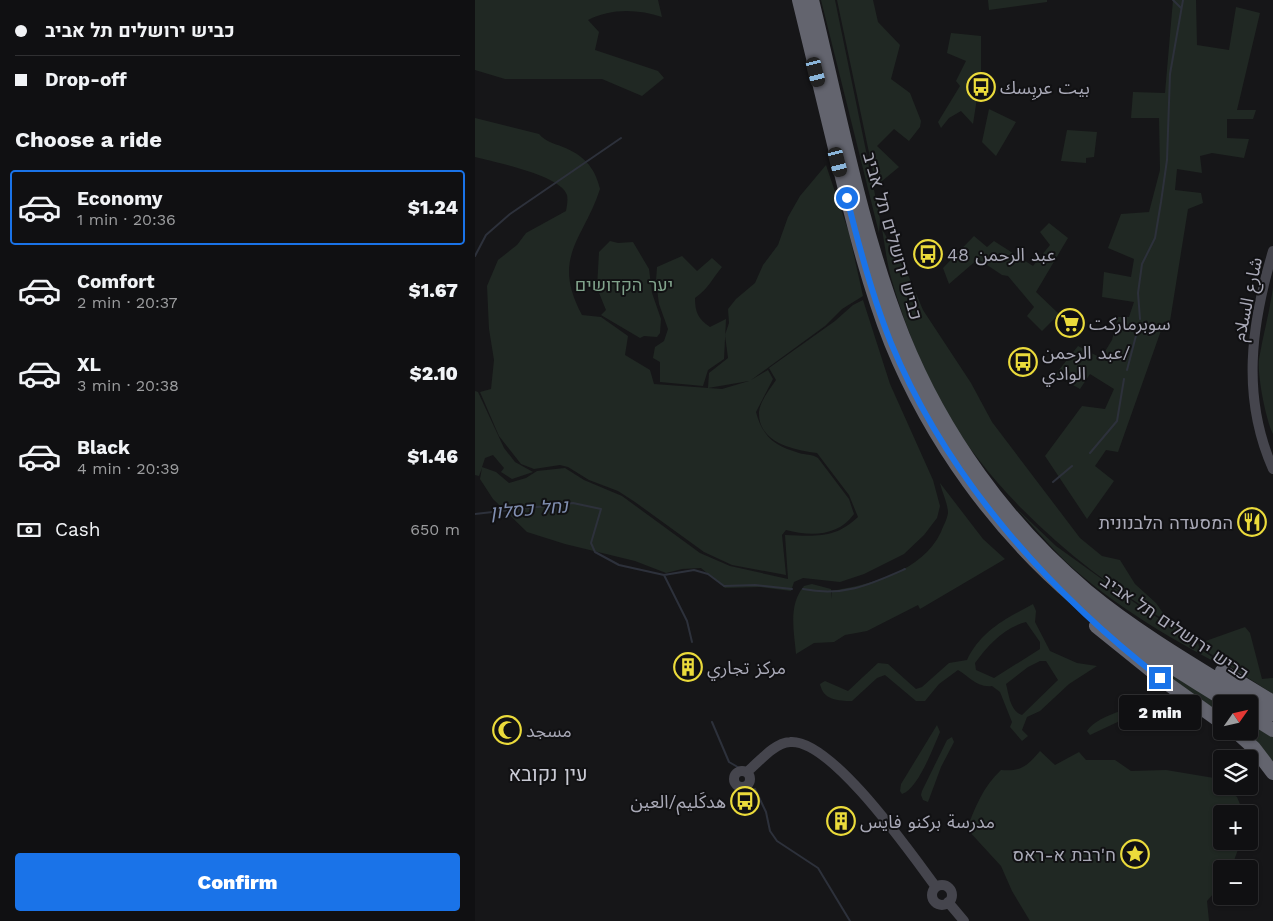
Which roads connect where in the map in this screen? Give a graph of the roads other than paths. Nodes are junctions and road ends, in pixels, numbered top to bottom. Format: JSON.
{"nodes":[{"id":1,"x":799,"y":0,"type":"edge"},
{"id":2,"x":812,"y":0,"type":"edge"},
{"id":3,"x":1273,"y":252,"type":"edge"},
{"id":4,"x":1273,"y":469,"type":"edge"},
{"id":5,"x":1017,"y":542,"type":"junction"},
{"id":6,"x":1050,"y":557,"type":"junction"},
{"id":7,"x":1217,"y":695,"type":"edge"},
{"id":8,"x":1273,"y":702,"type":"edge"},
{"id":9,"x":1273,"y":714,"type":"edge"},
{"id":10,"x":1213,"y":716,"type":"edge"},
{"id":11,"x":1258,"y":721,"type":"edge"},
{"id":12,"x":1273,"y":730,"type":"edge"},
{"id":13,"x":1245,"y":740,"type":"edge"},
{"id":14,"x":747,"y":772,"type":"dead end"},
{"id":15,"x":1273,"y":773,"type":"edge"},
{"id":16,"x":964,"y":921,"type":"edge"}],
"edges":[{"from":1,"to":5,"type":"highway","name":"כביש ירושלים תל אביב"},
{"from":2,"to":6,"type":"highway","name":"כביש ירושלים תל אביב"},
{"from":3,"to":4,"type":"main road","name":"شارع السلام"},
{"from":5,"to":7,"type":"highway","name":"כביש ירושלים תל אביב"},
{"from":5,"to":10,"type":"highway"},
{"from":6,"to":8,"type":"highway"},
{"from":6,"to":9,"type":"highway","name":"כביש ירושלים תל אביב"},
{"from":11,"to":12,"type":"highway"},
{"from":13,"to":15,"type":"highway"},
{"from":14,"to":16,"type":"main road"}]}
